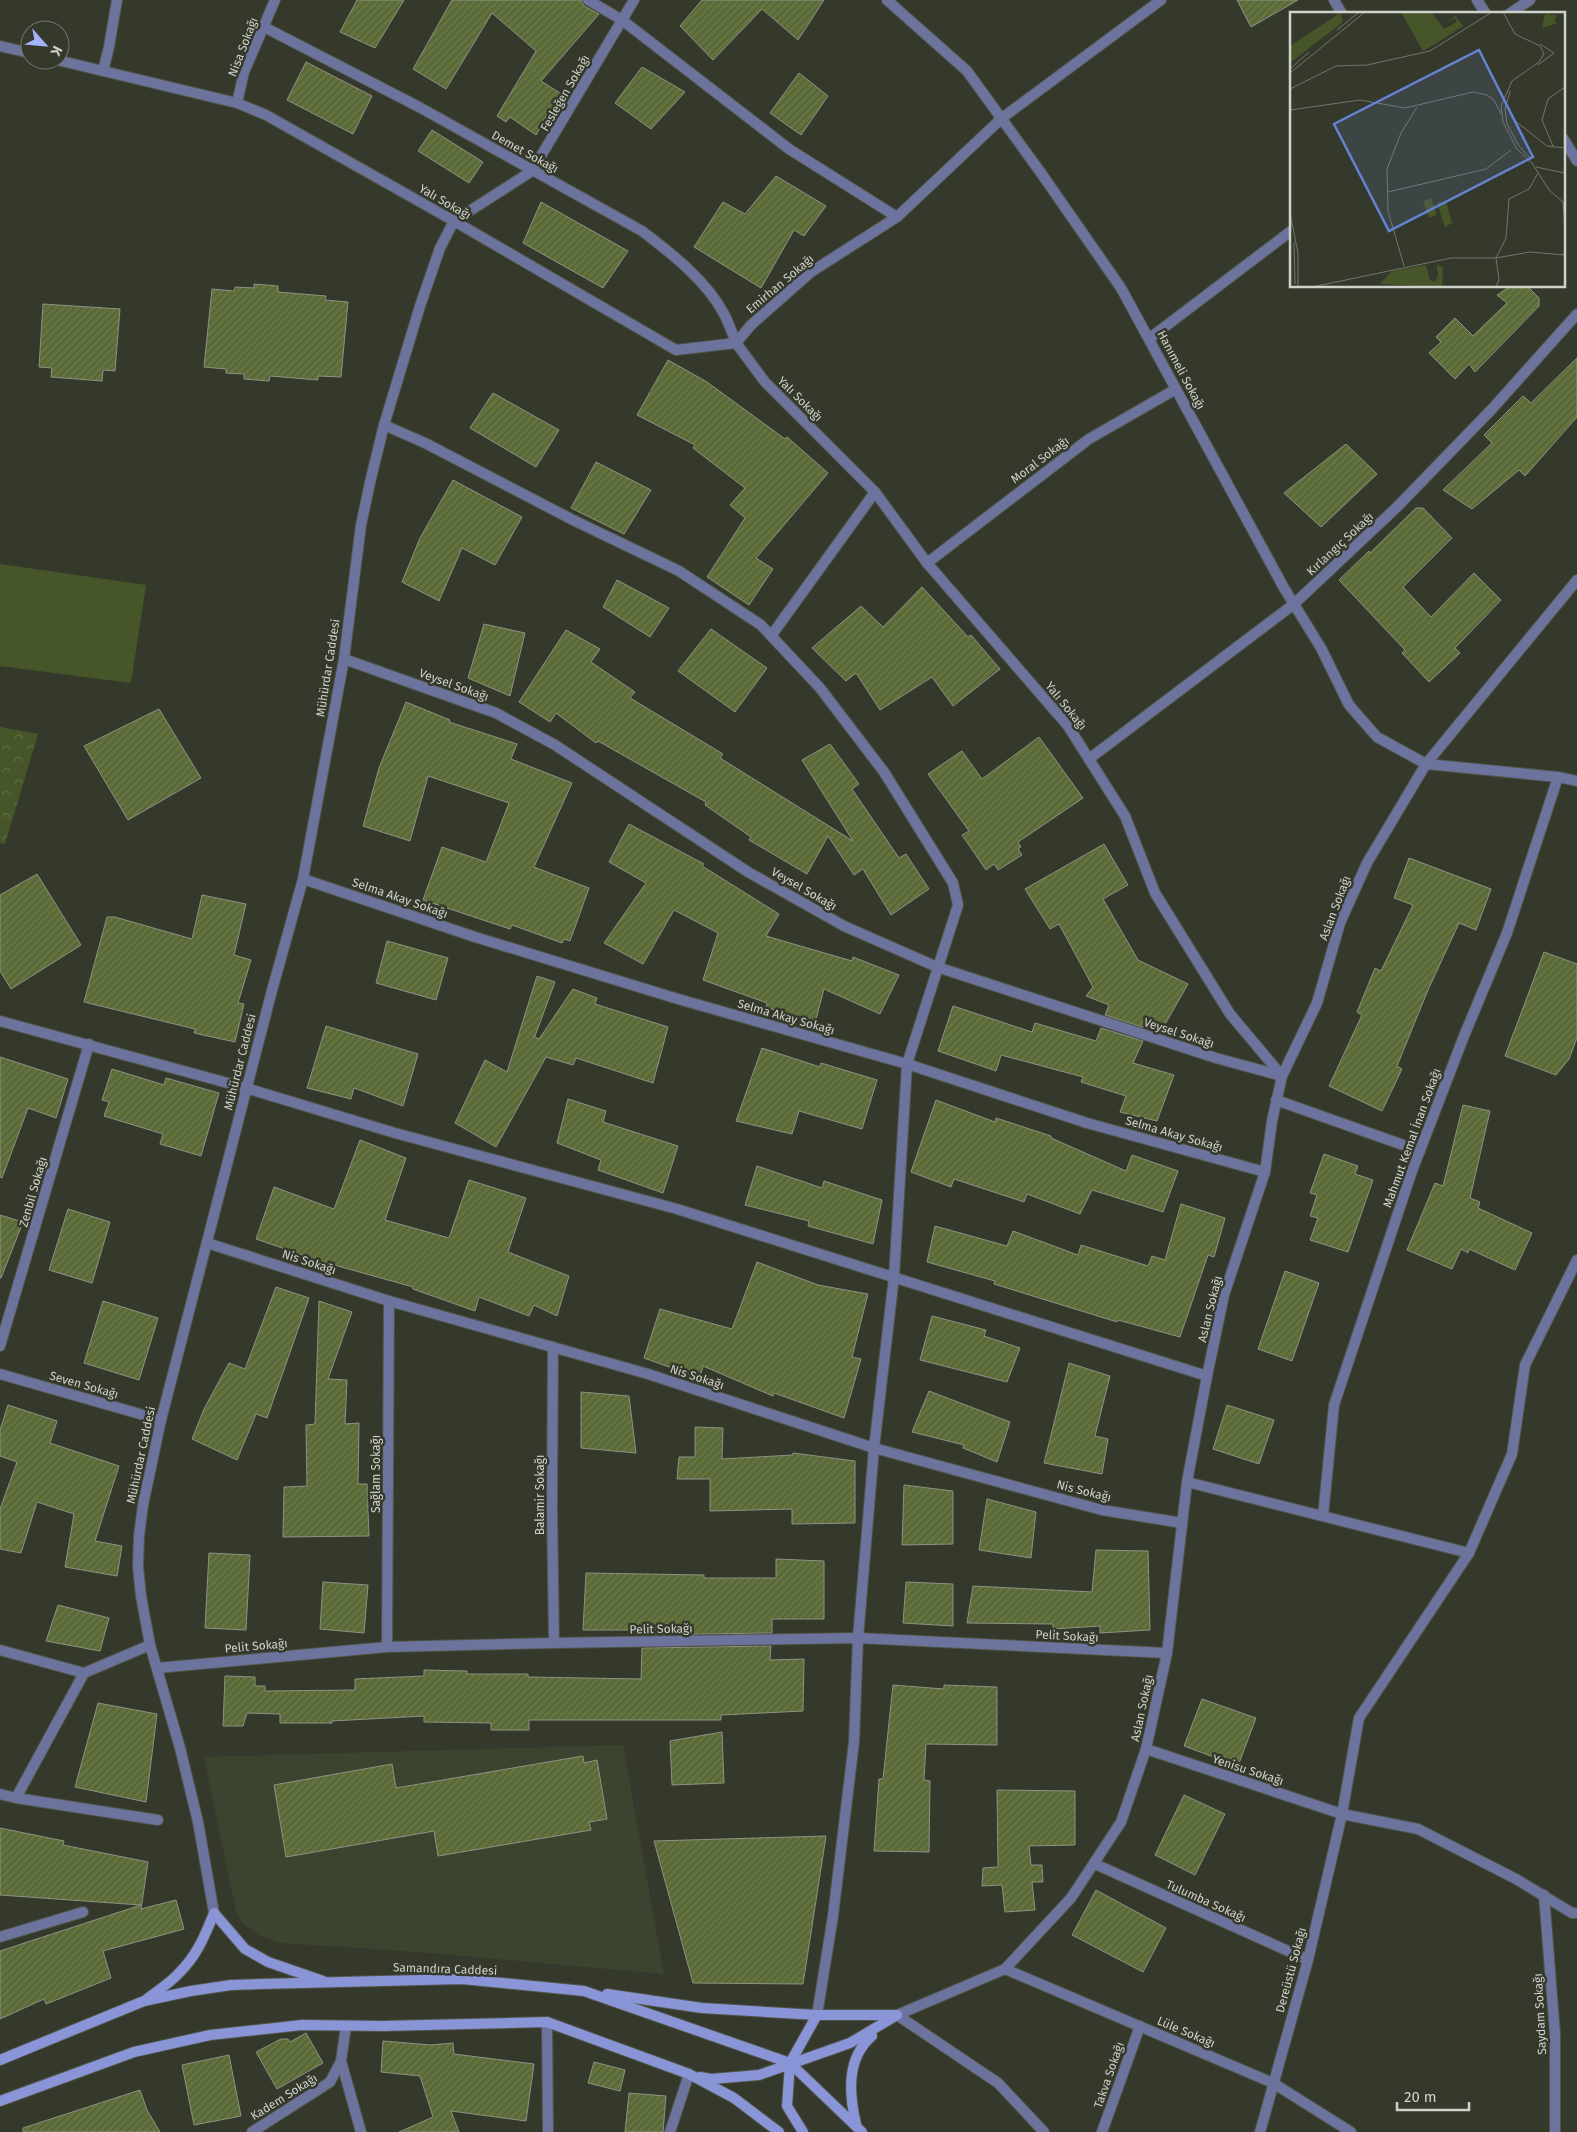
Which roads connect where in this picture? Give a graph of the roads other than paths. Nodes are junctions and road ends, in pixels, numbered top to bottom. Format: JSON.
{"nodes":[{"id":1,"x":117,"y":0,"type":"edge"},
{"id":2,"x":275,"y":0,"type":"edge"},
{"id":3,"x":588,"y":0,"type":"edge"},
{"id":4,"x":634,"y":0,"type":"edge"},
{"id":5,"x":887,"y":0,"type":"edge"},
{"id":6,"x":1334,"y":0,"type":"edge"},
{"id":7,"x":1477,"y":0,"type":"edge"},
{"id":8,"x":1530,"y":0,"type":"edge"},
{"id":9,"x":1160,"y":1,"type":"edge"},
{"id":10,"x":1341,"y":12,"type":"edge"},
{"id":11,"x":1485,"y":12,"type":"edge"},
{"id":12,"x":1512,"y":12,"type":"edge"},
{"id":13,"x":622,"y":20,"type":"junction"},
{"id":14,"x":264,"y":27,"type":"junction"},
{"id":15,"x":0,"y":46,"type":"edge"},
{"id":16,"x":20,"y":51,"type":"edge"},
{"id":17,"x":70,"y":63,"type":"edge"},
{"id":18,"x":103,"y":71,"type":"junction"},
{"id":19,"x":237,"y":103,"type":"junction"},
{"id":20,"x":1002,"y":118,"type":"junction"},
{"id":21,"x":1564,"y":140,"type":"edge"},
{"id":22,"x":1577,"y":160,"type":"edge"},
{"id":23,"x":532,"y":171,"type":"junction"},
{"id":24,"x":897,"y":217,"type":"junction"},
{"id":25,"x":454,"y":220,"type":"junction"},
{"id":26,"x":1290,"y":232,"type":"edge"},
{"id":27,"x":1577,"y":314,"type":"edge"},
{"id":28,"x":1150,"y":338,"type":"junction"},
{"id":29,"x":736,"y":343,"type":"junction"},
{"id":30,"x":1176,"y":389,"type":"junction"},
{"id":31,"x":384,"y":425,"type":"junction"},
{"id":32,"x":875,"y":492,"type":"junction"},
{"id":33,"x":927,"y":563,"type":"junction"},
{"id":34,"x":1577,"y":580,"type":"edge"},
{"id":35,"x":1294,"y":604,"type":"junction"},
{"id":36,"x":771,"y":636,"type":"junction"},
{"id":37,"x":344,"y":660,"type":"junction"},
{"id":38,"x":1089,"y":759,"type":"junction"},
{"id":39,"x":1426,"y":764,"type":"junction"},
{"id":40,"x":1558,"y":777,"type":"junction"},
{"id":41,"x":1577,"y":781,"type":"edge"},
{"id":42,"x":303,"y":879,"type":"junction"},
{"id":43,"x":937,"y":967,"type":"junction"},
{"id":44,"x":0,"y":1021,"type":"edge"},
{"id":45,"x":89,"y":1044,"type":"junction"},
{"id":46,"x":907,"y":1064,"type":"junction"},
{"id":47,"x":1282,"y":1076,"type":"junction"},
{"id":48,"x":246,"y":1088,"type":"junction"},
{"id":49,"x":1276,"y":1100,"type":"junction"},
{"id":50,"x":1420,"y":1151,"type":"junction"},
{"id":51,"x":1265,"y":1172,"type":"junction"},
{"id":52,"x":207,"y":1243,"type":"junction"},
{"id":53,"x":1577,"y":1260,"type":"edge"},
{"id":54,"x":894,"y":1277,"type":"junction"},
{"id":55,"x":389,"y":1301,"type":"junction"},
{"id":56,"x":0,"y":1346,"type":"edge"},
{"id":57,"x":553,"y":1347,"type":"junction"},
{"id":58,"x":0,"y":1374,"type":"edge"},
{"id":59,"x":1207,"y":1376,"type":"junction"},
{"id":60,"x":161,"y":1420,"type":"junction"},
{"id":61,"x":874,"y":1448,"type":"junction"},
{"id":62,"x":1187,"y":1482,"type":"junction"},
{"id":63,"x":1323,"y":1516,"type":"junction"},
{"id":64,"x":1182,"y":1523,"type":"junction"},
{"id":65,"x":1469,"y":1552,"type":"junction"},
{"id":66,"x":858,"y":1638,"type":"junction"},
{"id":67,"x":554,"y":1643,"type":"junction"},
{"id":68,"x":150,"y":1645,"type":"junction"},
{"id":69,"x":387,"y":1648,"type":"junction"},
{"id":70,"x":0,"y":1650,"type":"edge"},
{"id":71,"x":1167,"y":1653,"type":"junction"},
{"id":72,"x":157,"y":1668,"type":"junction"},
{"id":73,"x":84,"y":1673,"type":"junction"},
{"id":74,"x":1146,"y":1749,"type":"junction"},
{"id":75,"x":0,"y":1794,"type":"edge"},
{"id":76,"x":16,"y":1798,"type":"junction"},
{"id":77,"x":1342,"y":1814,"type":"junction"},
{"id":78,"x":158,"y":1820,"type":"dead end"},
{"id":79,"x":1094,"y":1864,"type":"junction"},
{"id":80,"x":1544,"y":1895,"type":"junction"},
{"id":81,"x":83,"y":1912,"type":"dead end"},
{"id":82,"x":214,"y":1913,"type":"junction"},
{"id":83,"x":1577,"y":1913,"type":"edge"},
{"id":84,"x":0,"y":1938,"type":"edge"},
{"id":85,"x":1308,"y":1960,"type":"junction"},
{"id":86,"x":1005,"y":1969,"type":"junction"},
{"id":87,"x":331,"y":1984,"type":"junction"},
{"id":88,"x":584,"y":1991,"type":"junction"},
{"id":89,"x":144,"y":2001,"type":"junction"},
{"id":90,"x":817,"y":2015,"type":"junction"},
{"id":91,"x":896,"y":2015,"type":"junction"},
{"id":92,"x":547,"y":2022,"type":"junction"},
{"id":93,"x":346,"y":2026,"type":"junction"},
{"id":94,"x":1140,"y":2026,"type":"junction"},
{"id":95,"x":0,"y":2060,"type":"edge"},
{"id":96,"x":341,"y":2061,"type":"junction"},
{"id":97,"x":790,"y":2063,"type":"junction"},
{"id":98,"x":689,"y":2074,"type":"junction"},
{"id":99,"x":1273,"y":2083,"type":"junction"},
{"id":100,"x":0,"y":2101,"type":"edge"},
{"id":101,"x":859,"y":2128,"type":"edge"},
{"id":102,"x":252,"y":2132,"type":"edge"},
{"id":103,"x":361,"y":2132,"type":"edge"},
{"id":104,"x":548,"y":2132,"type":"edge"},
{"id":105,"x":670,"y":2132,"type":"edge"},
{"id":106,"x":779,"y":2132,"type":"edge"},
{"id":107,"x":802,"y":2132,"type":"edge"},
{"id":108,"x":1044,"y":2132,"type":"edge"},
{"id":109,"x":1102,"y":2132,"type":"edge"},
{"id":110,"x":1260,"y":2132,"type":"edge"},
{"id":111,"x":1351,"y":2132,"type":"edge"},
{"id":112,"x":1555,"y":2132,"type":"edge"}],
"edges":[{"from":1,"to":18,"type":"street"},
{"from":2,"to":14,"type":"street","name":"Nisa Sokağı"},
{"from":3,"to":13,"type":"street"},
{"from":4,"to":13,"type":"street","name":"Fesleğen Sokağı"},
{"from":5,"to":20,"type":"street","name":"Hanımeli Sokağı"},
{"from":6,"to":10,"type":"street"},
{"from":7,"to":11,"type":"street"},
{"from":8,"to":12,"type":"street"},
{"from":9,"to":20,"type":"street","name":"Emirhan Sokağı"},
{"from":13,"to":23,"type":"street","name":"Fesleğen Sokağı"},
{"from":13,"to":24,"type":"street"},
{"from":14,"to":19,"type":"street","name":"Nisa Sokağı"},
{"from":14,"to":23,"type":"street","name":"Demet Sokağı"},
{"from":15,"to":16,"type":"street"},
{"from":17,"to":18,"type":"street","name":"Yalı Sokağı"},
{"from":18,"to":19,"type":"street","name":"Yalı Sokağı"},
{"from":19,"to":25,"type":"street","name":"Yalı Sokağı"},
{"from":20,"to":24,"type":"street","name":"Emirhan Sokağı"},
{"from":20,"to":28,"type":"street","name":"Hanımeli Sokağı"},
{"from":21,"to":22,"type":"street"},
{"from":23,"to":25,"type":"street","name":"Fesleğen Sokağı"},
{"from":23,"to":29,"type":"street","name":"Demet Sokağı"},
{"from":24,"to":29,"type":"street","name":"Emirhan Sokağı"},
{"from":25,"to":29,"type":"street","name":"Yalı Sokağı"},
{"from":25,"to":31,"type":"street","name":"Mühürdar Caddesi"},
{"from":26,"to":28,"type":"street"},
{"from":27,"to":35,"type":"street","name":"Kırlangıç Sokağı"},
{"from":28,"to":30,"type":"street","name":"Hanımeli Sokağı"},
{"from":29,"to":32,"type":"street","name":"Yalı Sokağı"},
{"from":30,"to":33,"type":"street","name":"Moral Sokağı"},
{"from":30,"to":35,"type":"street","name":"Hanımeli Sokağı"},
{"from":31,"to":36,"type":"street"},
{"from":31,"to":37,"type":"street","name":"Mühürdar Caddesi"},
{"from":32,"to":33,"type":"street","name":"Yalı Sokağı"},
{"from":32,"to":36,"type":"street"},
{"from":33,"to":38,"type":"street","name":"Yalı Sokağı"},
{"from":34,"to":39,"type":"street","name":"Aslan Sokağı"},
{"from":35,"to":38,"type":"street","name":"Kırlangıç Sokağı"},
{"from":35,"to":39,"type":"street","name":"Hanımeli Sokağı"},
{"from":36,"to":43,"type":"street"},
{"from":37,"to":42,"type":"street","name":"Mühürdar Caddesi"},
{"from":37,"to":43,"type":"street","name":"Veysel Sokağı"},
{"from":38,"to":47,"type":"street","name":"Yalı Sokağı"},
{"from":39,"to":40,"type":"street"},
{"from":39,"to":47,"type":"street","name":"Aslan Sokağı"},
{"from":40,"to":41,"type":"street"},
{"from":40,"to":50,"type":"street","name":"Mahmut Kemal İnan Sokağı"},
{"from":42,"to":46,"type":"street","name":"Selma Akay Sokağı"},
{"from":42,"to":48,"type":"street","name":"Mühürdar Caddesi"},
{"from":43,"to":46,"type":"street"},
{"from":43,"to":47,"type":"street","name":"Veysel Sokağı"},
{"from":44,"to":45,"type":"street"},
{"from":45,"to":48,"type":"street"},
{"from":45,"to":56,"type":"street","name":"Zenbil Sokağı"},
{"from":46,"to":51,"type":"street","name":"Selma Akay Sokağı"},
{"from":46,"to":54,"type":"street"},
{"from":47,"to":49,"type":"street","name":"Aslan Sokağı"},
{"from":48,"to":52,"type":"street","name":"Mühürdar Caddesi"},
{"from":48,"to":54,"type":"street"},
{"from":49,"to":50,"type":"street"},
{"from":49,"to":51,"type":"street","name":"Aslan Sokağı"},
{"from":50,"to":63,"type":"street","name":"Mahmut Kemal İnan Sokağı"},
{"from":51,"to":59,"type":"street","name":"Aslan Sokağı"},
{"from":52,"to":55,"type":"street","name":"Nis Sokağı"},
{"from":52,"to":60,"type":"street","name":"Mühürdar Caddesi"},
{"from":53,"to":65,"type":"street","name":"Dereüstü Sokağı"},
{"from":54,"to":59,"type":"street"},
{"from":54,"to":61,"type":"street"},
{"from":55,"to":57,"type":"street","name":"Nis Sokağı"},
{"from":55,"to":69,"type":"street","name":"Sağlam Sokağı"},
{"from":57,"to":61,"type":"street","name":"Nis Sokağı"},
{"from":57,"to":67,"type":"street","name":"Balamir Sokağı"},
{"from":58,"to":60,"type":"street","name":"Seven Sokağı"},
{"from":59,"to":62,"type":"street","name":"Aslan Sokağı"},
{"from":60,"to":68,"type":"street","name":"Mühürdar Caddesi"},
{"from":61,"to":64,"type":"street","name":"Nis Sokağı"},
{"from":61,"to":66,"type":"street"},
{"from":62,"to":63,"type":"street"},
{"from":62,"to":64,"type":"street","name":"Aslan Sokağı"},
{"from":63,"to":65,"type":"street"},
{"from":64,"to":71,"type":"street","name":"Aslan Sokağı"},
{"from":65,"to":77,"type":"street","name":"Dereüstü Sokağı"},
{"from":66,"to":67,"type":"street","name":"Pelit Sokağı"},
{"from":66,"to":71,"type":"street","name":"Pelit Sokağı"},
{"from":66,"to":90,"type":"street"},
{"from":67,"to":69,"type":"street","name":"Pelit Sokağı"},
{"from":68,"to":72,"type":"street","name":"Mühürdar Caddesi"},
{"from":68,"to":73,"type":"street"},
{"from":69,"to":72,"type":"street","name":"Pelit Sokağı"},
{"from":70,"to":73,"type":"street"},
{"from":71,"to":74,"type":"street","name":"Aslan Sokağı"},
{"from":72,"to":82,"type":"street","name":"Mühürdar Caddesi"},
{"from":73,"to":76,"type":"street"},
{"from":74,"to":77,"type":"street","name":"Yenisu Sokağı"},
{"from":74,"to":79,"type":"street","name":"Aslan Sokağı"},
{"from":75,"to":76,"type":"street"},
{"from":76,"to":78,"type":"street"},
{"from":77,"to":80,"type":"street","name":"Yenisu Sokağı"},
{"from":77,"to":85,"type":"street","name":"Dereüstü Sokağı"},
{"from":79,"to":85,"type":"street","name":"Tulumba Sokağı"},
{"from":79,"to":86,"type":"street","name":"Aslan Sokağı"},
{"from":80,"to":83,"type":"street","name":"Yenisu Sokağı"},
{"from":80,"to":112,"type":"street","name":"Saydam Sokağı"},
{"from":81,"to":84,"type":"street"},
{"from":82,"to":87,"type":"main road"},
{"from":82,"to":89,"type":"main road"},
{"from":85,"to":99,"type":"street","name":"Dereüstü Sokağı"},
{"from":86,"to":91,"type":"street","name":"Aslan Sokağı"},
{"from":86,"to":94,"type":"street","name":"Lüle Sokağı"},
{"from":87,"to":88,"type":"main road","name":"Samandıra Caddesi"},
{"from":87,"to":89,"type":"main road","name":"Samandıra Caddesi"},
{"from":88,"to":90,"type":"main road"},
{"from":88,"to":97,"type":"main road","name":"Samandıra Caddesi"},
{"from":89,"to":95,"type":"main road","name":"Samandıra Caddesi"},
{"from":90,"to":91,"type":"main road"},
{"from":90,"to":97,"type":"main road"},
{"from":91,"to":97,"type":"main road"},
{"from":91,"to":101,"type":"main road"},
{"from":91,"to":108,"type":"street"},
{"from":92,"to":93,"type":"main road"},
{"from":92,"to":98,"type":"main road"},
{"from":92,"to":104,"type":"street"},
{"from":93,"to":96,"type":"street","name":"Kadem Sokağı"},
{"from":93,"to":100,"type":"main road"},
{"from":94,"to":99,"type":"street","name":"Lüle Sokağı"},
{"from":94,"to":109,"type":"street","name":"Takva Sokağı"},
{"from":96,"to":102,"type":"street","name":"Kadem Sokağı"},
{"from":96,"to":103,"type":"street"},
{"from":97,"to":98,"type":"main road"},
{"from":97,"to":101,"type":"main road","name":"Samandıra Caddesi"},
{"from":97,"to":107,"type":"main road"},
{"from":98,"to":105,"type":"street"},
{"from":98,"to":106,"type":"main road"},
{"from":99,"to":110,"type":"street","name":"Dereüstü Sokağı"},
{"from":99,"to":111,"type":"street","name":"Lüle Sokağı"}]}
